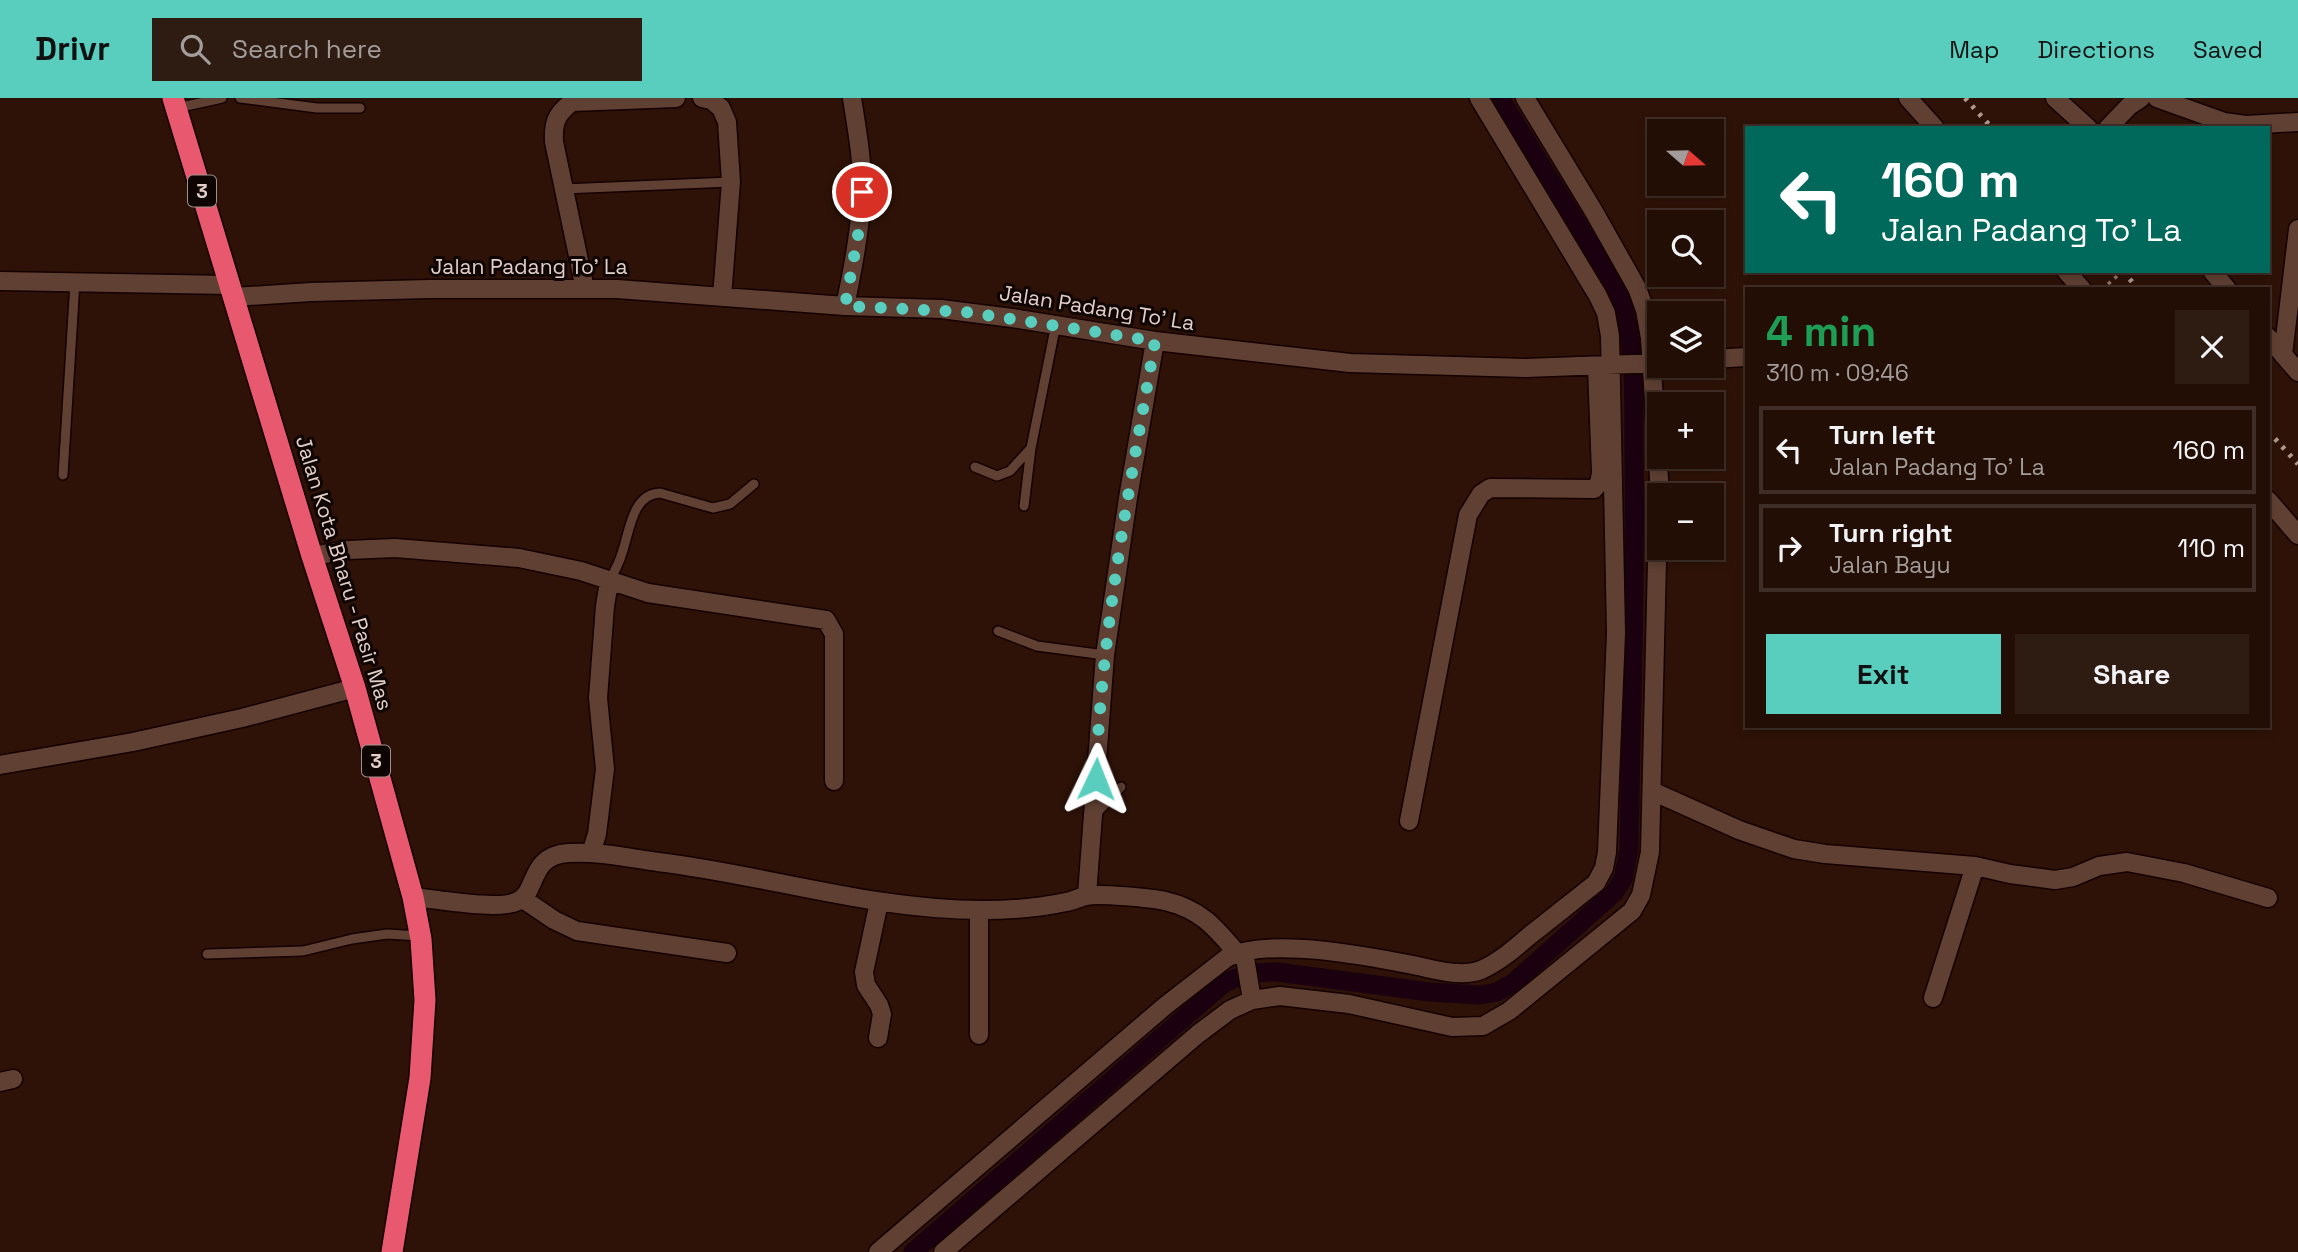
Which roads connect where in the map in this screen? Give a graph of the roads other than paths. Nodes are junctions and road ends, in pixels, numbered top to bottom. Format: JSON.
{"nodes":[{"id":1,"x":222,"y":98,"type":"edge"},
{"id":2,"x":240,"y":98,"type":"edge"},
{"id":3,"x":676,"y":98,"type":"edge"},
{"id":4,"x":702,"y":98,"type":"edge"},
{"id":5,"x":852,"y":98,"type":"edge"},
{"id":6,"x":1479,"y":98,"type":"edge"},
{"id":7,"x":1525,"y":98,"type":"edge"},
{"id":8,"x":1908,"y":98,"type":"edge"},
{"id":9,"x":2141,"y":98,"type":"edge"},
{"id":10,"x":2157,"y":98,"type":"edge"},
{"id":11,"x":2058,"y":99,"type":"edge"},
{"id":12,"x":175,"y":103,"type":"edge"},
{"id":13,"x":360,"y":108,"type":"dead end"},
{"id":14,"x":2298,"y":122,"type":"edge"},
{"id":15,"x":1933,"y":126,"type":"edge"},
{"id":16,"x":2086,"y":126,"type":"edge"},
{"id":17,"x":2110,"y":126,"type":"edge"},
{"id":18,"x":731,"y":182,"type":"junction"},
{"id":19,"x":563,"y":188,"type":"junction"},
{"id":20,"x":2298,"y":229,"type":"edge"},
{"id":21,"x":2068,"y":273,"type":"edge"},
{"id":22,"x":2215,"y":273,"type":"edge"},
{"id":23,"x":0,"y":281,"type":"edge"},
{"id":24,"x":75,"y":282,"type":"junction"},
{"id":25,"x":2080,"y":287,"type":"edge"},
{"id":26,"x":2225,"y":287,"type":"edge"},
{"id":27,"x":585,"y":289,"type":"junction"},
{"id":28,"x":232,"y":291,"type":"junction"},
{"id":29,"x":722,"y":298,"type":"junction"},
{"id":30,"x":845,"y":306,"type":"junction"},
{"id":31,"x":1056,"y":324,"type":"junction"},
{"id":32,"x":1647,"y":325,"type":"edge"},
{"id":33,"x":2270,"y":339,"type":"edge"},
{"id":34,"x":1155,"y":341,"type":"junction"},
{"id":35,"x":2283,"y":355,"type":"junction"},
{"id":36,"x":1745,"y":356,"type":"edge"},
{"id":37,"x":1724,"y":358,"type":"edge"},
{"id":38,"x":1647,"y":363,"type":"edge"},
{"id":39,"x":1609,"y":366,"type":"junction"},
{"id":40,"x":2298,"y":372,"type":"edge"},
{"id":41,"x":1653,"y":378,"type":"edge"},
{"id":42,"x":1031,"y":448,"type":"junction"},
{"id":43,"x":975,"y":467,"type":"dead end"},
{"id":44,"x":63,"y":475,"type":"dead end"},
{"id":45,"x":754,"y":484,"type":"dead end"},
{"id":46,"x":2270,"y":502,"type":"edge"},
{"id":47,"x":1024,"y":506,"type":"dead end"},
{"id":48,"x":2298,"y":535,"type":"edge"},
{"id":49,"x":312,"y":556,"type":"junction"},
{"id":50,"x":609,"y":582,"type":"junction"},
{"id":51,"x":998,"y":632,"type":"dead end"},
{"id":52,"x":1104,"y":655,"type":"junction"},
{"id":53,"x":355,"y":688,"type":"junction"},
{"id":54,"x":0,"y":765,"type":"edge"},
{"id":55,"x":834,"y":781,"type":"dead end"},
{"id":56,"x":1121,"y":787,"type":"dead end"},
{"id":57,"x":1652,"y":791,"type":"junction"},
{"id":58,"x":1093,"y":816,"type":"junction"},
{"id":59,"x":1409,"y":821,"type":"dead end"},
{"id":60,"x":591,"y":853,"type":"junction"},
{"id":61,"x":1975,"y":866,"type":"junction"},
{"id":62,"x":1087,"y":895,"type":"junction"},
{"id":63,"x":413,"y":897,"type":"junction"},
{"id":64,"x":2268,"y":898,"type":"dead end"},
{"id":65,"x":523,"y":899,"type":"junction"},
{"id":66,"x":878,"y":902,"type":"junction"},
{"id":67,"x":979,"y":910,"type":"junction"},
{"id":68,"x":420,"y":936,"type":"junction"},
{"id":69,"x":727,"y":953,"type":"dead end"},
{"id":70,"x":207,"y":954,"type":"dead end"},
{"id":71,"x":1242,"y":954,"type":"junction"},
{"id":72,"x":1252,"y":997,"type":"junction"},
{"id":73,"x":1933,"y":998,"type":"dead end"},
{"id":74,"x":979,"y":1035,"type":"dead end"},
{"id":75,"x":878,"y":1038,"type":"dead end"},
{"id":76,"x":393,"y":1252,"type":"edge"},
{"id":77,"x":878,"y":1252,"type":"edge"},
{"id":78,"x":943,"y":1252,"type":"edge"}],
"edges":[{"from":1,"to":12,"type":"lane"},
{"from":2,"to":13,"type":"lane"},
{"from":3,"to":19,"type":"street"},
{"from":4,"to":18,"type":"street"},
{"from":5,"to":30,"type":"street"},
{"from":6,"to":39,"type":"street"},
{"from":7,"to":32,"type":"street"},
{"from":8,"to":15,"type":"street"},
{"from":9,"to":17,"type":"street"},
{"from":10,"to":14,"type":"street"},
{"from":11,"to":16,"type":"street"},
{"from":12,"to":28,"type":"highway","number":"3"},
{"from":18,"to":19,"type":"lane"},
{"from":18,"to":29,"type":"street"},
{"from":19,"to":27,"type":"street"},
{"from":20,"to":35,"type":"street"},
{"from":21,"to":25,"type":"street"},
{"from":22,"to":26,"type":"street"},
{"from":23,"to":24,"type":"street","name":"Jalan Padang To' La"},
{"from":24,"to":28,"type":"street","name":"Jalan Padang To' La"},
{"from":24,"to":44,"type":"lane"},
{"from":27,"to":28,"type":"street","name":"Jalan Padang To' La"},
{"from":27,"to":29,"type":"street","name":"Jalan Padang To' La"},
{"from":28,"to":49,"type":"highway","name":"Jalan Kota Bharu - Pasir Mas","number":"3"},
{"from":29,"to":30,"type":"street","name":"Jalan Padang To' La"},
{"from":30,"to":31,"type":"street","name":"Jalan Padang To' La"},
{"from":31,"to":34,"type":"street","name":"Jalan Padang To' La"},
{"from":31,"to":42,"type":"lane"},
{"from":33,"to":35,"type":"street"},
{"from":34,"to":39,"type":"street","name":"Jalan Padang To' La"},
{"from":34,"to":52,"type":"street"},
{"from":35,"to":40,"type":"street"},
{"from":36,"to":37,"type":"street"},
{"from":38,"to":39,"type":"street","name":"Jalan Padang To' La"},
{"from":39,"to":59,"type":"street"},
{"from":39,"to":71,"type":"street"},
{"from":41,"to":57,"type":"street"},
{"from":42,"to":43,"type":"lane"},
{"from":42,"to":47,"type":"lane"},
{"from":45,"to":50,"type":"lane"},
{"from":46,"to":48,"type":"street"},
{"from":49,"to":50,"type":"street"},
{"from":49,"to":53,"type":"highway","name":"Jalan Kota Bharu - Pasir Mas","number":"3"},
{"from":50,"to":55,"type":"street"},
{"from":50,"to":60,"type":"street"},
{"from":51,"to":52,"type":"lane"},
{"from":52,"to":58,"type":"street"},
{"from":53,"to":54,"type":"street"},
{"from":53,"to":63,"type":"highway","name":"Jalan Kota Bharu - Pasir Mas","number":"3"},
{"from":56,"to":58,"type":"lane"},
{"from":57,"to":61,"type":"street"},
{"from":57,"to":72,"type":"street"},
{"from":58,"to":62,"type":"street"},
{"from":60,"to":65,"type":"street"},
{"from":60,"to":66,"type":"street"},
{"from":61,"to":64,"type":"street"},
{"from":61,"to":73,"type":"street"},
{"from":62,"to":67,"type":"street"},
{"from":62,"to":71,"type":"street"},
{"from":63,"to":65,"type":"street"},
{"from":63,"to":68,"type":"highway","name":"Jalan Kota Bharu - Pasir Mas","number":"3"},
{"from":65,"to":69,"type":"street"},
{"from":66,"to":67,"type":"street"},
{"from":66,"to":75,"type":"street"},
{"from":67,"to":74,"type":"street"},
{"from":68,"to":70,"type":"lane"},
{"from":68,"to":76,"type":"highway","name":"Jalan Kota Bharu - Pasir Mas","number":"3"},
{"from":71,"to":72,"type":"street"},
{"from":71,"to":77,"type":"street"},
{"from":72,"to":78,"type":"street"}]}
